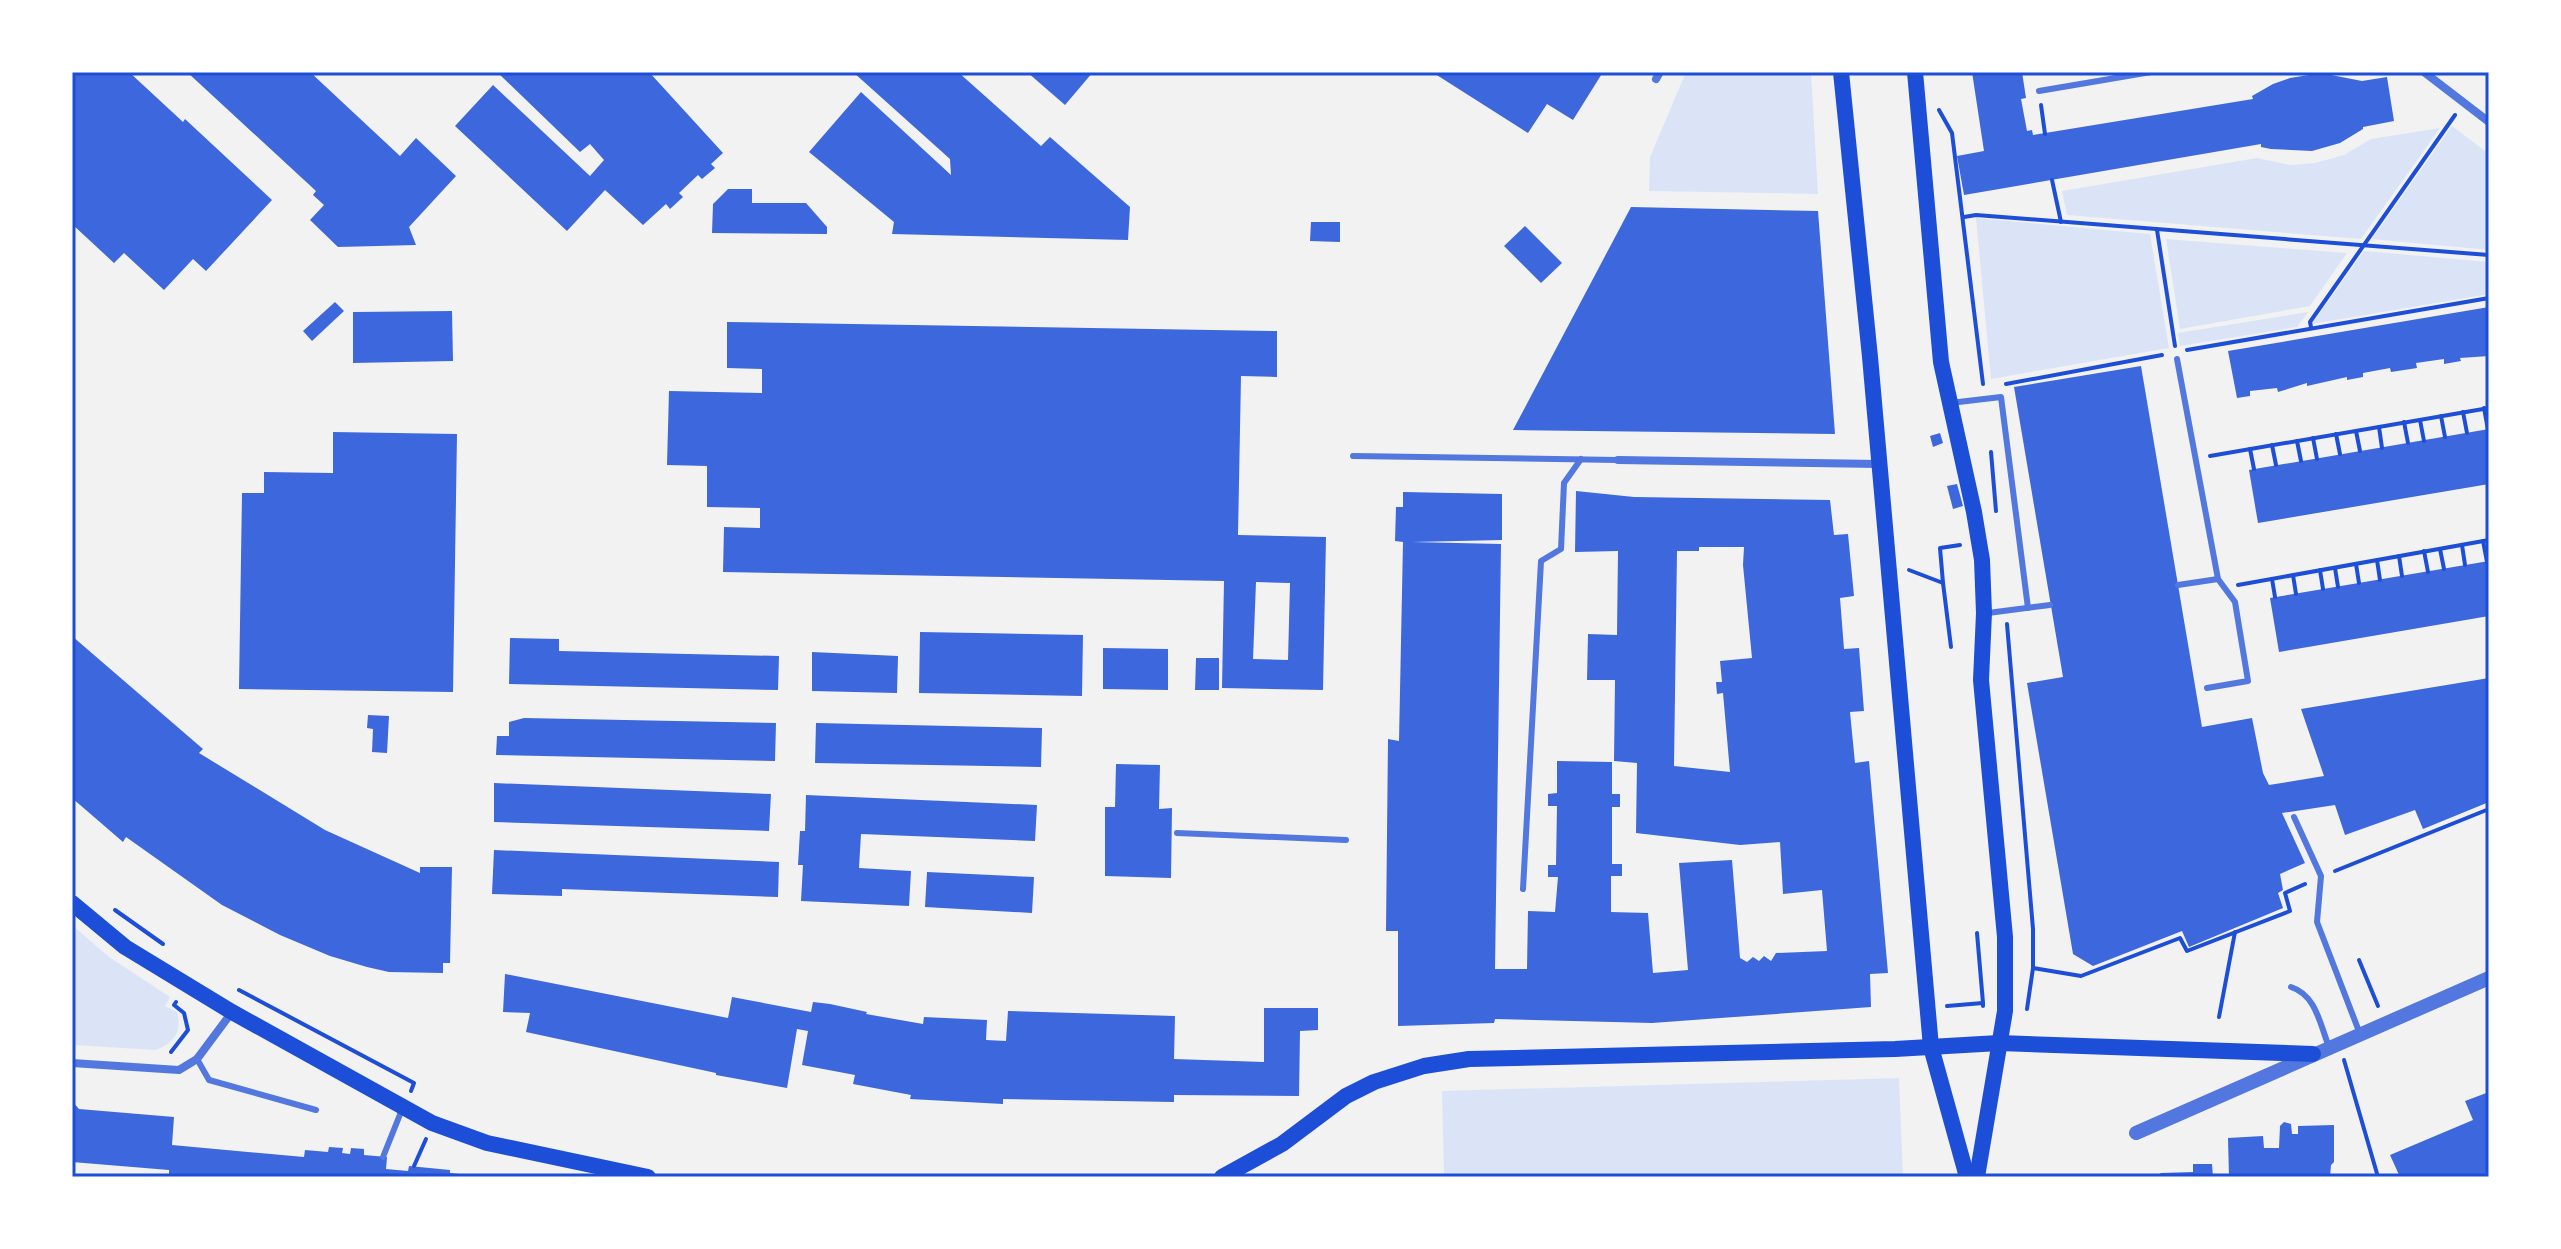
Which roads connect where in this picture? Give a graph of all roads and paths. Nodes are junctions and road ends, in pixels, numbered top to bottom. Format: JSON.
{"nodes":[{"id":1,"x":1841,"y":72,"type":"edge"},
{"id":2,"x":1915,"y":72,"type":"edge"},
{"id":3,"x":2151,"y":72,"type":"edge"},
{"id":4,"x":2424,"y":72,"type":"edge"},
{"id":5,"x":2039,"y":91,"type":"joint"},
{"id":6,"x":2464,"y":103,"type":"junction"},
{"id":7,"x":2489,"y":122,"type":"edge"},
{"id":8,"x":2045,"y":134,"type":"dead end"},
{"id":9,"x":2052,"y":180,"type":"dead end"},
{"id":10,"x":1964,"y":217,"type":"dead end"},
{"id":11,"x":2061,"y":222,"type":"junction"},
{"id":12,"x":2157,"y":230,"type":"junction"},
{"id":13,"x":2361,"y":245,"type":"junction"},
{"id":14,"x":2489,"y":255,"type":"edge"},
{"id":15,"x":2489,"y":298,"type":"edge"},
{"id":16,"x":2443,"y":305,"type":"junction"},
{"id":17,"x":2445,"y":314,"type":"dead end"},
{"id":18,"x":2348,"y":321,"type":"junction"},
{"id":19,"x":2311,"y":327,"type":"junction"},
{"id":20,"x":2350,"y":330,"type":"dead end"},
{"id":21,"x":2277,"y":333,"type":"junction"},
{"id":22,"x":2279,"y":343,"type":"dead end"},
{"id":23,"x":2176,"y":356,"type":"junction"},
{"id":24,"x":1984,"y":387,"type":"dead end"},
{"id":25,"x":1949,"y":403,"type":"junction"},
{"id":26,"x":2487,"y":408,"type":"edge"},
{"id":27,"x":2463,"y":412,"type":"junction"},
{"id":28,"x":2441,"y":416,"type":"junction"},
{"id":29,"x":2420,"y":420,"type":"junction"},
{"id":30,"x":2404,"y":422,"type":"junction"},
{"id":31,"x":2379,"y":427,"type":"junction"},
{"id":32,"x":2488,"y":430,"type":"edge"},
{"id":33,"x":2356,"y":431,"type":"junction"},
{"id":34,"x":2467,"y":433,"type":"dead end"},
{"id":35,"x":2336,"y":434,"type":"junction"},
{"id":36,"x":2445,"y":437,"type":"dead end"},
{"id":37,"x":2313,"y":438,"type":"junction"},
{"id":38,"x":2297,"y":441,"type":"junction"},
{"id":39,"x":2424,"y":441,"type":"dead end"},
{"id":40,"x":2408,"y":443,"type":"dead end"},
{"id":41,"x":2272,"y":445,"type":"junction"},
{"id":42,"x":2382,"y":448,"type":"dead end"},
{"id":43,"x":2250,"y":449,"type":"junction"},
{"id":44,"x":2360,"y":451,"type":"dead end"},
{"id":45,"x":2340,"y":454,"type":"dead end"},
{"id":46,"x":1353,"y":456,"type":"dead end"},
{"id":47,"x":2196,"y":458,"type":"junction"},
{"id":48,"x":1581,"y":459,"type":"junction"},
{"id":49,"x":2317,"y":459,"type":"dead end"},
{"id":50,"x":1618,"y":460,"type":"joint"},
{"id":51,"x":2301,"y":461,"type":"dead end"},
{"id":52,"x":1879,"y":464,"type":"junction"},
{"id":53,"x":2276,"y":465,"type":"dead end"},
{"id":54,"x":2254,"y":469,"type":"dead end"},
{"id":55,"x":2486,"y":540,"type":"edge"},
{"id":56,"x":2462,"y":545,"type":"junction"},
{"id":57,"x":2440,"y":549,"type":"junction"},
{"id":58,"x":2424,"y":551,"type":"junction"},
{"id":59,"x":2399,"y":556,"type":"junction"},
{"id":60,"x":1982,"y":560,"type":"junction"},
{"id":61,"x":2377,"y":560,"type":"junction"},
{"id":62,"x":2487,"y":562,"type":"dead end"},
{"id":63,"x":2356,"y":564,"type":"junction"},
{"id":64,"x":2465,"y":565,"type":"dead end"},
{"id":65,"x":2335,"y":568,"type":"junction"},
{"id":66,"x":2444,"y":569,"type":"dead end"},
{"id":67,"x":2320,"y":570,"type":"junction"},
{"id":68,"x":2428,"y":572,"type":"dead end"},
{"id":69,"x":2293,"y":575,"type":"junction"},
{"id":70,"x":2402,"y":576,"type":"dead end"},
{"id":71,"x":2218,"y":579,"type":"junction"},
{"id":72,"x":2272,"y":579,"type":"junction"},
{"id":73,"x":2380,"y":580,"type":"dead end"},
{"id":74,"x":1943,"y":583,"type":"junction"},
{"id":75,"x":2359,"y":583,"type":"dead end"},
{"id":76,"x":1890,"y":584,"type":"junction"},
{"id":77,"x":2178,"y":585,"type":"dead end"},
{"id":78,"x":2224,"y":587,"type":"junction"},
{"id":79,"x":2338,"y":587,"type":"dead end"},
{"id":80,"x":2323,"y":589,"type":"dead end"},
{"id":81,"x":2296,"y":594,"type":"dead end"},
{"id":82,"x":2275,"y":597,"type":"dead end"},
{"id":83,"x":2050,"y":605,"type":"dead end"},
{"id":84,"x":2028,"y":608,"type":"junction"},
{"id":85,"x":1984,"y":613,"type":"junction"},
{"id":86,"x":1951,"y":647,"type":"dead end"},
{"id":87,"x":2207,"y":688,"type":"dead end"},
{"id":88,"x":2489,"y":809,"type":"edge"},
{"id":89,"x":2294,"y":817,"type":"dead end"},
{"id":90,"x":1177,"y":833,"type":"dead end"},
{"id":91,"x":1346,"y":840,"type":"dead end"},
{"id":92,"x":2321,"y":876,"type":"junction"},
{"id":93,"x":1523,"y":889,"type":"dead end"},
{"id":94,"x":72,"y":903,"type":"edge"},
{"id":95,"x":106,"y":904,"type":"dead end"},
{"id":96,"x":2235,"y":932,"type":"junction"},
{"id":97,"x":1977,"y":933,"type":"dead end"},
{"id":98,"x":164,"y":945,"type":"dead end"},
{"id":99,"x":2359,"y":960,"type":"dead end"},
{"id":100,"x":2033,"y":968,"type":"dead end"},
{"id":101,"x":2489,"y":978,"type":"edge"},
{"id":102,"x":2291,"y":987,"type":"dead end"},
{"id":103,"x":234,"y":988,"type":"dead end"},
{"id":104,"x":1983,"y":1003,"type":"junction"},
{"id":105,"x":174,"y":1005,"type":"dead end"},
{"id":106,"x":1928,"y":1008,"type":"junction"},
{"id":107,"x":2005,"y":1011,"type":"junction"},
{"id":108,"x":232,"y":1012,"type":"junction"},
{"id":109,"x":2026,"y":1012,"type":"dead end"},
{"id":110,"x":2219,"y":1017,"type":"dead end"},
{"id":111,"x":2385,"y":1023,"type":"junction"},
{"id":112,"x":2360,"y":1034,"type":"junction"},
{"id":113,"x":1999,"y":1043,"type":"junction"},
{"id":114,"x":2334,"y":1045,"type":"junction"},
{"id":115,"x":1931,"y":1047,"type":"junction"},
{"id":116,"x":2313,"y":1054,"type":"junction"},
{"id":117,"x":197,"y":1059,"type":"junction"},
{"id":118,"x":72,"y":1063,"type":"edge"},
{"id":119,"x":166,"y":1069,"type":"junction"},
{"id":120,"x":403,"y":1107,"type":"junction"},
{"id":121,"x":316,"y":1110,"type":"dead end"},
{"id":122,"x":432,"y":1123,"type":"junction"},
{"id":123,"x":2136,"y":1133,"type":"dead end"},
{"id":124,"x":383,"y":1157,"type":"dead end"},
{"id":125,"x":414,"y":1166,"type":"dead end"},
{"id":126,"x":648,"y":1177,"type":"edge"},
{"id":127,"x":1222,"y":1177,"type":"edge"},
{"id":128,"x":1967,"y":1177,"type":"edge"},
{"id":129,"x":1977,"y":1177,"type":"edge"},
{"id":130,"x":2378,"y":1177,"type":"edge"}],
"edges":[{"from":1,"to":52,"type":"main road"},
{"from":2,"to":25,"type":"main road"},
{"from":3,"to":5,"type":"lane"},
{"from":4,"to":6,"type":"street"},
{"from":5,"to":8,"type":"path"},
{"from":6,"to":7,"type":"street"},
{"from":6,"to":13,"type":"path"},
{"from":9,"to":11,"type":"path"},
{"from":10,"to":11,"type":"path"},
{"from":11,"to":12,"type":"path"},
{"from":12,"to":13,"type":"path"},
{"from":12,"to":23,"type":"path"},
{"from":13,"to":14,"type":"path"},
{"from":13,"to":19,"type":"path"},
{"from":15,"to":16,"type":"path"},
{"from":16,"to":17,"type":"path"},
{"from":16,"to":18,"type":"path"},
{"from":18,"to":19,"type":"path"},
{"from":18,"to":20,"type":"path"},
{"from":19,"to":21,"type":"path"},
{"from":21,"to":22,"type":"path"},
{"from":21,"to":23,"type":"path"},
{"from":23,"to":24,"type":"path"},
{"from":23,"to":47,"type":"lane"},
{"from":25,"to":60,"type":"main road"},
{"from":25,"to":84,"type":"lane"},
{"from":26,"to":27,"type":"path"},
{"from":26,"to":32,"type":"path"},
{"from":27,"to":28,"type":"path"},
{"from":27,"to":34,"type":"path"},
{"from":28,"to":29,"type":"path"},
{"from":28,"to":36,"type":"path"},
{"from":29,"to":30,"type":"path"},
{"from":29,"to":39,"type":"path"},
{"from":30,"to":31,"type":"path"},
{"from":30,"to":40,"type":"path"},
{"from":31,"to":33,"type":"path"},
{"from":31,"to":42,"type":"path"},
{"from":33,"to":35,"type":"path"},
{"from":33,"to":44,"type":"path"},
{"from":35,"to":37,"type":"path"},
{"from":35,"to":45,"type":"path"},
{"from":37,"to":38,"type":"path"},
{"from":37,"to":49,"type":"path"},
{"from":38,"to":41,"type":"path"},
{"from":38,"to":51,"type":"path"},
{"from":41,"to":43,"type":"path"},
{"from":41,"to":53,"type":"path"},
{"from":43,"to":47,"type":"path"},
{"from":43,"to":54,"type":"path"},
{"from":46,"to":48,"type":"lane"},
{"from":47,"to":71,"type":"lane"},
{"from":48,"to":50,"type":"lane"},
{"from":48,"to":93,"type":"lane"},
{"from":50,"to":52,"type":"street"},
{"from":52,"to":76,"type":"main road"},
{"from":55,"to":56,"type":"path"},
{"from":55,"to":62,"type":"path"},
{"from":56,"to":57,"type":"path"},
{"from":56,"to":64,"type":"path"},
{"from":57,"to":58,"type":"path"},
{"from":57,"to":66,"type":"path"},
{"from":58,"to":59,"type":"path"},
{"from":58,"to":68,"type":"path"},
{"from":59,"to":61,"type":"path"},
{"from":59,"to":70,"type":"path"},
{"from":60,"to":74,"type":"path"},
{"from":60,"to":85,"type":"main road"},
{"from":61,"to":63,"type":"path"},
{"from":61,"to":73,"type":"path"},
{"from":63,"to":65,"type":"path"},
{"from":63,"to":75,"type":"path"},
{"from":65,"to":67,"type":"path"},
{"from":65,"to":79,"type":"path"},
{"from":67,"to":69,"type":"path"},
{"from":67,"to":80,"type":"path"},
{"from":69,"to":72,"type":"path"},
{"from":69,"to":81,"type":"path"},
{"from":71,"to":77,"type":"lane"},
{"from":71,"to":78,"type":"lane"},
{"from":72,"to":78,"type":"path"},
{"from":72,"to":82,"type":"path"},
{"from":74,"to":76,"type":"path"},
{"from":74,"to":86,"type":"path"},
{"from":76,"to":106,"type":"main road"},
{"from":78,"to":87,"type":"lane"},
{"from":83,"to":84,"type":"lane"},
{"from":84,"to":85,"type":"lane"},
{"from":85,"to":107,"type":"main road"},
{"from":88,"to":92,"type":"path"},
{"from":89,"to":92,"type":"lane"},
{"from":90,"to":91,"type":"lane"},
{"from":92,"to":96,"type":"path"},
{"from":92,"to":112,"type":"lane"},
{"from":94,"to":108,"type":"main road"},
{"from":95,"to":98,"type":"path"},
{"from":96,"to":100,"type":"path"},
{"from":96,"to":110,"type":"path"},
{"from":97,"to":104,"type":"path"},
{"from":99,"to":111,"type":"path"},
{"from":101,"to":111,"type":"street"},
{"from":102,"to":114,"type":"lane"},
{"from":103,"to":120,"type":"path"},
{"from":104,"to":106,"type":"path"},
{"from":104,"to":107,"type":"path"},
{"from":105,"to":119,"type":"path"},
{"from":106,"to":115,"type":"main road"},
{"from":107,"to":109,"type":"path"},
{"from":107,"to":113,"type":"main road"},
{"from":108,"to":117,"type":"street"},
{"from":108,"to":120,"type":"main road"},
{"from":111,"to":112,"type":"street"},
{"from":112,"to":114,"type":"street"},
{"from":113,"to":115,"type":"main road"},
{"from":113,"to":116,"type":"main road"},
{"from":113,"to":129,"type":"main road"},
{"from":114,"to":116,"type":"street"},
{"from":114,"to":130,"type":"path"},
{"from":115,"to":127,"type":"main road"},
{"from":115,"to":128,"type":"main road"},
{"from":116,"to":123,"type":"street"},
{"from":117,"to":119,"type":"street"},
{"from":117,"to":121,"type":"lane"},
{"from":118,"to":119,"type":"street"},
{"from":120,"to":122,"type":"main road"},
{"from":120,"to":124,"type":"lane"},
{"from":122,"to":125,"type":"path"},
{"from":122,"to":126,"type":"main road"}]}
